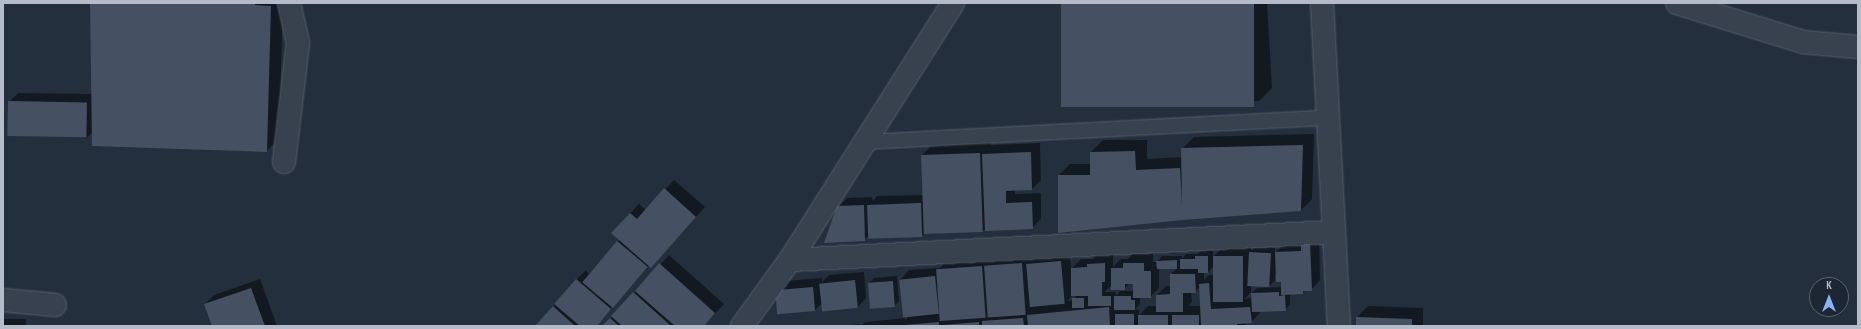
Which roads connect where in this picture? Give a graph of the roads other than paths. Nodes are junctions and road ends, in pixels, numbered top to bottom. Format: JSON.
{"nodes":[{"id":1,"x":289,"y":3,"type":"edge"},
{"id":2,"x":953,"y":3,"type":"edge"},
{"id":3,"x":1322,"y":3,"type":"edge"},
{"id":4,"x":1677,"y":3,"type":"edge"},
{"id":5,"x":1858,"y":47,"type":"edge"},
{"id":6,"x":1328,"y":118,"type":"junction"},
{"id":7,"x":865,"y":142,"type":"junction"},
{"id":8,"x":284,"y":162,"type":"dead end"},
{"id":9,"x":1334,"y":232,"type":"junction"},
{"id":10,"x":790,"y":260,"type":"junction"},
{"id":11,"x":3,"y":300,"type":"edge"},
{"id":12,"x":55,"y":305,"type":"dead end"},
{"id":13,"x":742,"y":326,"type":"edge"},
{"id":14,"x":1339,"y":326,"type":"edge"}],
"edges":[{"from":1,"to":8,"type":"street"},
{"from":2,"to":7,"type":"street"},
{"from":3,"to":6,"type":"street"},
{"from":4,"to":5,"type":"street"},
{"from":6,"to":7,"type":"lane"},
{"from":6,"to":9,"type":"street"},
{"from":7,"to":10,"type":"street"},
{"from":9,"to":10,"type":"street"},
{"from":9,"to":14,"type":"street"},
{"from":10,"to":13,"type":"street"},
{"from":11,"to":12,"type":"street"}]}
